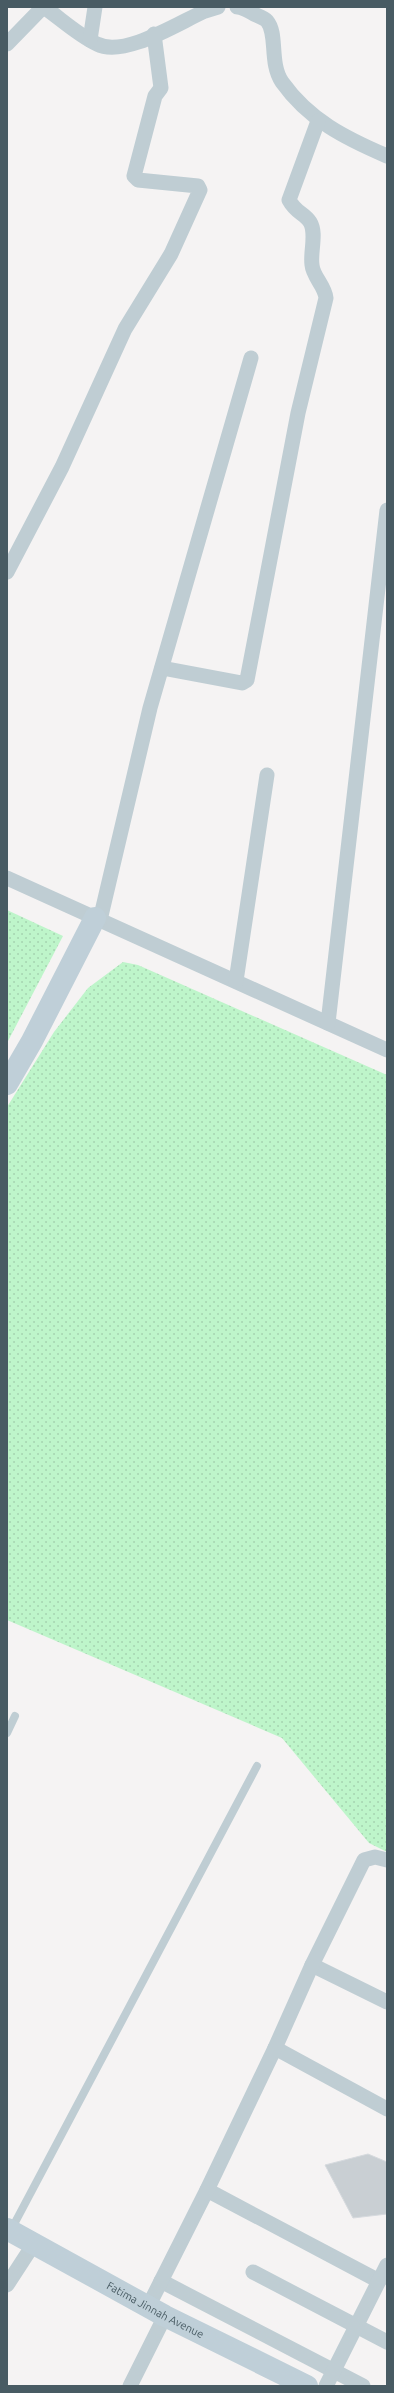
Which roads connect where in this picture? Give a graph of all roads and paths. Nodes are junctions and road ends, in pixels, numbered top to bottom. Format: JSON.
{"nodes":[{"id":1,"x":44,"y":7,"type":"edge"},
{"id":2,"x":95,"y":7,"type":"edge"},
{"id":3,"x":218,"y":7,"type":"edge"},
{"id":4,"x":237,"y":7,"type":"edge"},
{"id":5,"x":240,"y":7,"type":"edge"},
{"id":6,"x":154,"y":34,"type":"junction"},
{"id":7,"x":90,"y":40,"type":"junction"},
{"id":8,"x":7,"y":44,"type":"edge"},
{"id":9,"x":318,"y":121,"type":"junction"},
{"id":10,"x":387,"y":156,"type":"edge"},
{"id":11,"x":251,"y":358,"type":"dead end"},
{"id":12,"x":387,"y":510,"type":"edge"},
{"id":13,"x":7,"y":572,"type":"edge"},
{"id":14,"x":162,"y":668,"type":"junction"},
{"id":15,"x":267,"y":774,"type":"dead end"},
{"id":16,"x":7,"y":878,"type":"edge"},
{"id":17,"x":97,"y":919,"type":"junction"},
{"id":18,"x":236,"y":981,"type":"junction"},
{"id":19,"x":328,"y":1023,"type":"junction"},
{"id":20,"x":387,"y":1050,"type":"edge"},
{"id":21,"x":7,"y":1084,"type":"edge"},
{"id":22,"x":15,"y":1716,"type":"dead end"},
{"id":23,"x":7,"y":1733,"type":"edge"},
{"id":24,"x":257,"y":1766,"type":"dead end"},
{"id":25,"x":387,"y":1860,"type":"edge"},
{"id":26,"x":312,"y":1965,"type":"junction"},
{"id":27,"x":387,"y":2002,"type":"edge"},
{"id":28,"x":275,"y":2048,"type":"junction"},
{"id":29,"x":387,"y":2109,"type":"edge"},
{"id":30,"x":207,"y":2190,"type":"junction"},
{"id":31,"x":9,"y":2230,"type":"edge"},
{"id":32,"x":35,"y":2242,"type":"junction"},
{"id":33,"x":387,"y":2265,"type":"edge"},
{"id":34,"x":252,"y":2272,"type":"dead end"},
{"id":35,"x":161,"y":2281,"type":"junction"},
{"id":36,"x":379,"y":2281,"type":"junction"},
{"id":37,"x":7,"y":2285,"type":"edge"},
{"id":38,"x":156,"y":2311,"type":"junction"},
{"id":39,"x":357,"y":2325,"type":"junction"},
{"id":40,"x":387,"y":2342,"type":"edge"},
{"id":41,"x":334,"y":2371,"type":"junction"},
{"id":42,"x":130,"y":2386,"type":"edge"},
{"id":43,"x":307,"y":2386,"type":"edge"},
{"id":44,"x":326,"y":2386,"type":"edge"},
{"id":45,"x":363,"y":2386,"type":"edge"}],
"edges":[{"from":1,"to":7,"type":"street"},
{"from":1,"to":8,"type":"street"},
{"from":2,"to":7,"type":"street"},
{"from":3,"to":6,"type":"street"},
{"from":4,"to":5,"type":"street"},
{"from":5,"to":9,"type":"street"},
{"from":6,"to":7,"type":"street"},
{"from":6,"to":13,"type":"street"},
{"from":9,"to":10,"type":"street"},
{"from":9,"to":14,"type":"street"},
{"from":11,"to":14,"type":"street"},
{"from":12,"to":19,"type":"street"},
{"from":14,"to":17,"type":"street"},
{"from":15,"to":18,"type":"street"},
{"from":16,"to":17,"type":"street"},
{"from":17,"to":18,"type":"street"},
{"from":17,"to":21,"type":"main road"},
{"from":18,"to":19,"type":"street"},
{"from":19,"to":20,"type":"street"},
{"from":22,"to":23,"type":"lane"},
{"from":24,"to":31,"type":"lane"},
{"from":25,"to":26,"type":"street"},
{"from":26,"to":27,"type":"street"},
{"from":26,"to":28,"type":"street"},
{"from":28,"to":29,"type":"street"},
{"from":28,"to":30,"type":"street"},
{"from":30,"to":35,"type":"street"},
{"from":30,"to":36,"type":"street"},
{"from":31,"to":32,"type":"main road","name":"Fatima Jinnah Avenue"},
{"from":32,"to":37,"type":"street"},
{"from":32,"to":38,"type":"main road","name":"Fatima Jinnah Avenue"},
{"from":33,"to":36,"type":"street"},
{"from":34,"to":39,"type":"street"},
{"from":35,"to":38,"type":"street"},
{"from":35,"to":41,"type":"street"},
{"from":36,"to":39,"type":"street"},
{"from":38,"to":42,"type":"street"},
{"from":38,"to":43,"type":"main road","name":"Fatima Jinnah Avenue"},
{"from":39,"to":40,"type":"street"},
{"from":39,"to":41,"type":"street"},
{"from":41,"to":44,"type":"street"},
{"from":41,"to":45,"type":"street"}]}
